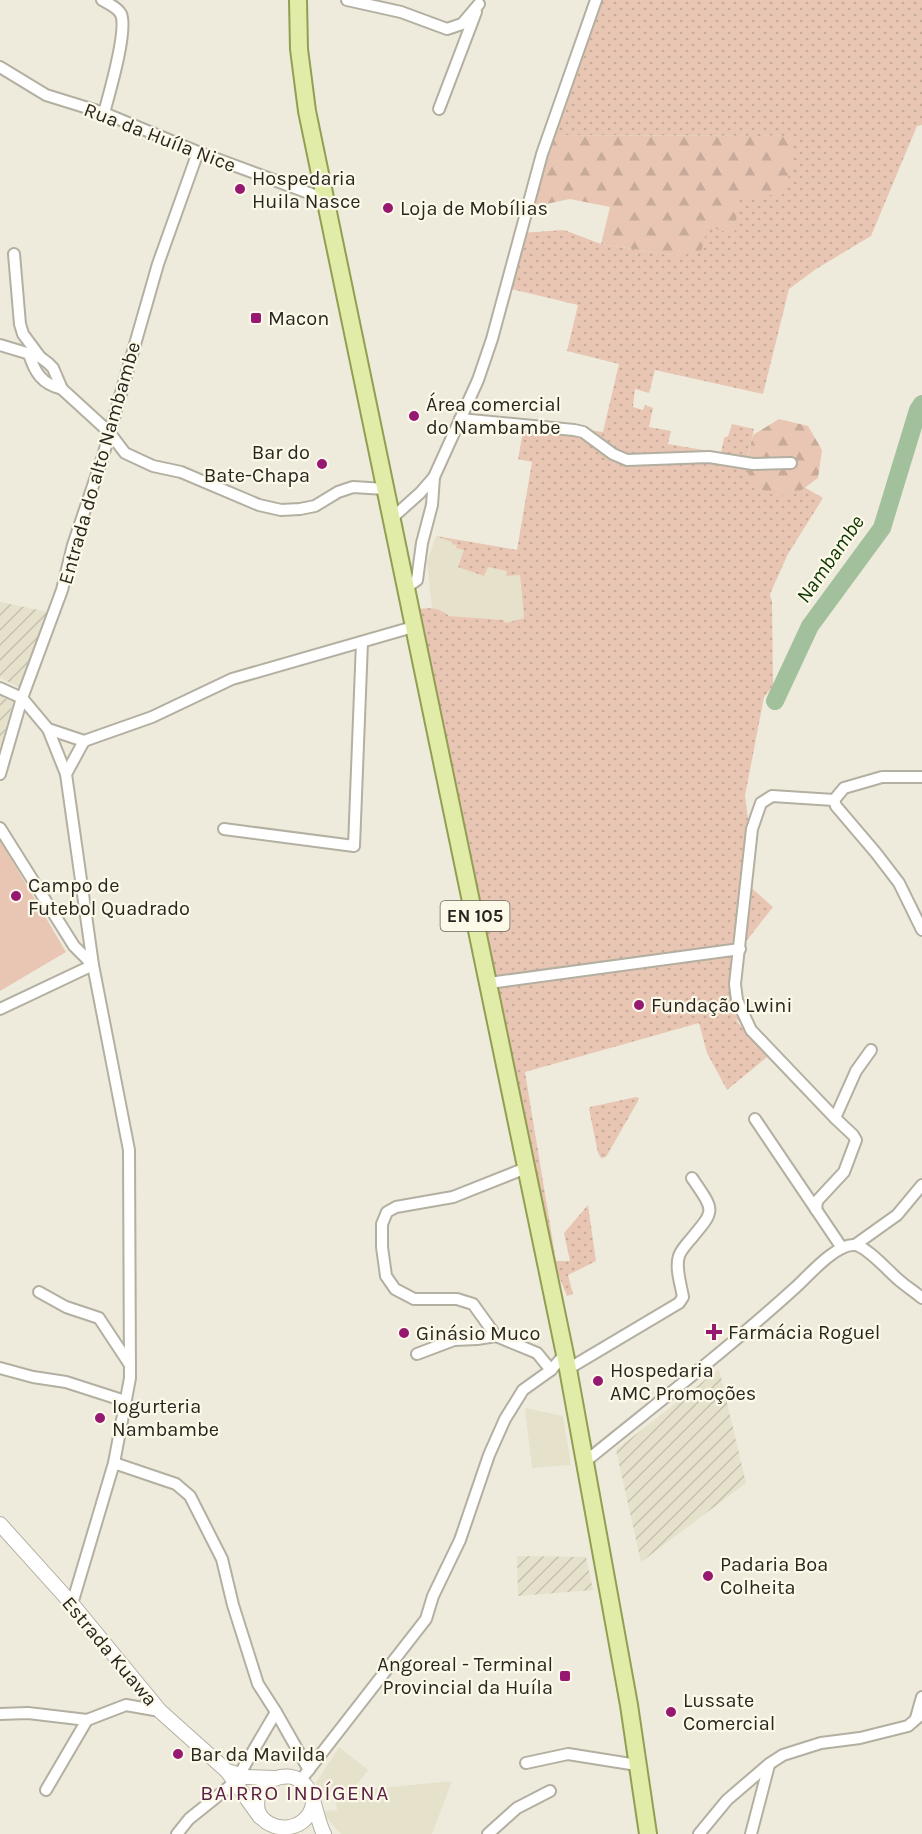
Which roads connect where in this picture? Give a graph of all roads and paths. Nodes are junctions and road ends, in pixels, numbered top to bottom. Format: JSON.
{"nodes":[{"id":1,"x":102,"y":0,"type":"edge"},
{"id":2,"x":298,"y":0,"type":"edge"},
{"id":3,"x":347,"y":0,"type":"edge"},
{"id":4,"x":596,"y":0,"type":"edge"},
{"id":5,"x":480,"y":2,"type":"edge"},
{"id":6,"x":0,"y":67,"type":"edge"},
{"id":7,"x":439,"y":109,"type":"dead end"},
{"id":8,"x":104,"y":113,"type":"junction"},
{"id":9,"x":198,"y":152,"type":"junction"},
{"id":10,"x":325,"y":199,"type":"junction"},
{"id":11,"x":14,"y":254,"type":"dead end"},
{"id":12,"x":0,"y":345,"type":"edge"},
{"id":13,"x":34,"y":356,"type":"junction"},
{"id":14,"x":62,"y":389,"type":"junction"},
{"id":15,"x":460,"y":419,"type":"junction"},
{"id":16,"x":109,"y":432,"type":"junction"},
{"id":17,"x":125,"y":453,"type":"junction"},
{"id":18,"x":103,"y":456,"type":"junction"},
{"id":19,"x":791,"y":463,"type":"dead end"},
{"id":20,"x":434,"y":477,"type":"junction"},
{"id":21,"x":385,"y":489,"type":"junction"},
{"id":22,"x":391,"y":519,"type":"junction"},
{"id":23,"x":406,"y":588,"type":"junction"},
{"id":24,"x":413,"y":627,"type":"junction"},
{"id":25,"x":362,"y":642,"type":"junction"},
{"id":26,"x":0,"y":688,"type":"edge"},
{"id":27,"x":22,"y":698,"type":"junction"},
{"id":28,"x":48,"y":729,"type":"junction"},
{"id":29,"x":84,"y":741,"type":"junction"},
{"id":30,"x":0,"y":774,"type":"edge"},
{"id":31,"x":66,"y":774,"type":"junction"},
{"id":32,"x":922,"y":777,"type":"edge"},
{"id":33,"x":834,"y":800,"type":"junction"},
{"id":34,"x":0,"y":828,"type":"edge"},
{"id":35,"x":224,"y":829,"type":"dead end"},
{"id":36,"x":922,"y":930,"type":"edge"},
{"id":37,"x":740,"y":949,"type":"junction"},
{"id":38,"x":93,"y":965,"type":"junction"},
{"id":39,"x":489,"y":983,"type":"junction"},
{"id":40,"x":0,"y":1009,"type":"edge"},
{"id":41,"x":871,"y":1050,"type":"dead end"},
{"id":42,"x":835,"y":1118,"type":"junction"},
{"id":43,"x":755,"y":1119,"type":"dead end"},
{"id":44,"x":526,"y":1168,"type":"junction"},
{"id":45,"x":692,"y":1178,"type":"dead end"},
{"id":46,"x":922,"y":1185,"type":"edge"},
{"id":47,"x":816,"y":1210,"type":"junction"},
{"id":48,"x":855,"y":1245,"type":"junction"},
{"id":49,"x":842,"y":1248,"type":"junction"},
{"id":50,"x":39,"y":1292,"type":"dead end"},
{"id":51,"x":922,"y":1298,"type":"edge"},
{"id":52,"x":496,"y":1336,"type":"junction"},
{"id":53,"x":417,"y":1354,"type":"dead end"},
{"id":54,"x":562,"y":1364,"type":"junction"},
{"id":55,"x":130,"y":1366,"type":"junction"},
{"id":56,"x":0,"y":1368,"type":"edge"},
{"id":57,"x":125,"y":1401,"type":"junction"},
{"id":58,"x":586,"y":1461,"type":"junction"},
{"id":59,"x":114,"y":1463,"type":"junction"},
{"id":60,"x":0,"y":1524,"type":"edge"},
{"id":61,"x":72,"y":1604,"type":"junction"},
{"id":62,"x":922,"y":1697,"type":"edge"},
{"id":63,"x":160,"y":1711,"type":"junction"},
{"id":64,"x":276,"y":1712,"type":"junction"},
{"id":65,"x":0,"y":1714,"type":"edge"},
{"id":66,"x":919,"y":1716,"type":"edge"},
{"id":67,"x":87,"y":1719,"type":"junction"},
{"id":68,"x":526,"y":1763,"type":"dead end"},
{"id":69,"x":770,"y":1764,"type":"junction"},
{"id":70,"x":638,"y":1765,"type":"junction"},
{"id":71,"x":234,"y":1776,"type":"junction"},
{"id":72,"x":305,"y":1776,"type":"junction"},
{"id":73,"x":274,"y":1778,"type":"junction"},
{"id":74,"x":46,"y":1790,"type":"dead end"},
{"id":75,"x":550,"y":1791,"type":"dead end"},
{"id":76,"x":313,"y":1804,"type":"junction"},
{"id":77,"x":260,"y":1817,"type":"junction"},
{"id":78,"x":280,"y":1832,"type":"edge"},
{"id":79,"x":177,"y":1834,"type":"edge"},
{"id":80,"x":324,"y":1834,"type":"edge"},
{"id":81,"x":488,"y":1834,"type":"edge"},
{"id":82,"x":648,"y":1834,"type":"edge"},
{"id":83,"x":699,"y":1834,"type":"edge"},
{"id":84,"x":752,"y":1834,"type":"edge"}],
"edges":[{"from":1,"to":8,"type":"street"},
{"from":2,"to":10,"type":"main road","number":"EN 105"},
{"from":3,"to":5,"type":"street"},
{"from":4,"to":15,"type":"street"},
{"from":5,"to":7,"type":"street"},
{"from":6,"to":8,"type":"street","name":"Rua da Huíla Nice"},
{"from":8,"to":9,"type":"street","name":"Rua da Huíla Nice"},
{"from":9,"to":10,"type":"street","name":"Rua da Huíla Nice"},
{"from":9,"to":16,"type":"street","name":"Entrada do alto Nambambe"},
{"from":10,"to":21,"type":"main road","number":"EN 105"},
{"from":11,"to":13,"type":"street"},
{"from":12,"to":13,"type":"street"},
{"from":13,"to":14,"type":"street"},
{"from":13,"to":14,"type":"street"},
{"from":14,"to":16,"type":"street"},
{"from":15,"to":19,"type":"street"},
{"from":15,"to":20,"type":"street"},
{"from":16,"to":17,"type":"street"},
{"from":16,"to":18,"type":"street","name":"Entrada do alto Nambambe"},
{"from":17,"to":18,"type":"street"},
{"from":17,"to":21,"type":"street"},
{"from":18,"to":27,"type":"street","name":"Entrada do alto Nambambe"},
{"from":20,"to":22,"type":"street"},
{"from":20,"to":23,"type":"street"},
{"from":21,"to":22,"type":"main road","number":"EN 105"},
{"from":22,"to":23,"type":"main road","number":"EN 105"},
{"from":23,"to":24,"type":"main road","number":"EN 105"},
{"from":24,"to":25,"type":"street"},
{"from":24,"to":39,"type":"main road","number":"EN 105"},
{"from":25,"to":29,"type":"street"},
{"from":25,"to":35,"type":"street"},
{"from":26,"to":27,"type":"street"},
{"from":27,"to":28,"type":"street"},
{"from":27,"to":30,"type":"street","name":"Entrada do alto Nambambe"},
{"from":28,"to":29,"type":"street"},
{"from":28,"to":31,"type":"street"},
{"from":29,"to":31,"type":"street"},
{"from":31,"to":38,"type":"street"},
{"from":32,"to":33,"type":"street"},
{"from":33,"to":36,"type":"street"},
{"from":33,"to":37,"type":"street"},
{"from":34,"to":38,"type":"street"},
{"from":37,"to":39,"type":"street"},
{"from":37,"to":42,"type":"street"},
{"from":38,"to":40,"type":"street"},
{"from":38,"to":55,"type":"street"},
{"from":39,"to":44,"type":"main road","number":"EN 105"},
{"from":41,"to":42,"type":"street"},
{"from":42,"to":47,"type":"street"},
{"from":43,"to":47,"type":"street"},
{"from":44,"to":52,"type":"street"},
{"from":44,"to":54,"type":"main road","number":"EN 105"},
{"from":45,"to":54,"type":"street"},
{"from":46,"to":48,"type":"street"},
{"from":47,"to":49,"type":"street"},
{"from":48,"to":49,"type":"street"},
{"from":48,"to":51,"type":"street"},
{"from":49,"to":58,"type":"street"},
{"from":50,"to":55,"type":"street"},
{"from":52,"to":53,"type":"street"},
{"from":52,"to":54,"type":"street"},
{"from":54,"to":58,"type":"main road","number":"EN 105"},
{"from":54,"to":72,"type":"street"},
{"from":55,"to":57,"type":"street"},
{"from":56,"to":57,"type":"street"},
{"from":57,"to":59,"type":"street"},
{"from":58,"to":70,"type":"main road","number":"EN 105"},
{"from":59,"to":61,"type":"street"},
{"from":59,"to":64,"type":"street"},
{"from":60,"to":61,"type":"street","name":"Estrada Kuawa"},
{"from":61,"to":63,"type":"street","name":"Estrada Kuawa"},
{"from":62,"to":66,"type":"street"},
{"from":63,"to":67,"type":"street"},
{"from":63,"to":71,"type":"street","name":"Estrada Kuawa"},
{"from":64,"to":71,"type":"street"},
{"from":64,"to":72,"type":"street"},
{"from":65,"to":67,"type":"street"},
{"from":66,"to":69,"type":"street"},
{"from":67,"to":74,"type":"street"},
{"from":68,"to":70,"type":"street"},
{"from":69,"to":83,"type":"street"},
{"from":69,"to":84,"type":"street"},
{"from":70,"to":82,"type":"main road","number":"EN 105"},
{"from":71,"to":73,"type":"street"},
{"from":71,"to":77,"type":"street","name":"Estrada Kuawa"},
{"from":71,"to":79,"type":"street"},
{"from":72,"to":73,"type":"street"},
{"from":72,"to":76,"type":"street"},
{"from":73,"to":77,"type":"street"},
{"from":75,"to":81,"type":"street"},
{"from":76,"to":78,"type":"street"},
{"from":76,"to":80,"type":"street"},
{"from":77,"to":78,"type":"street"}]}
